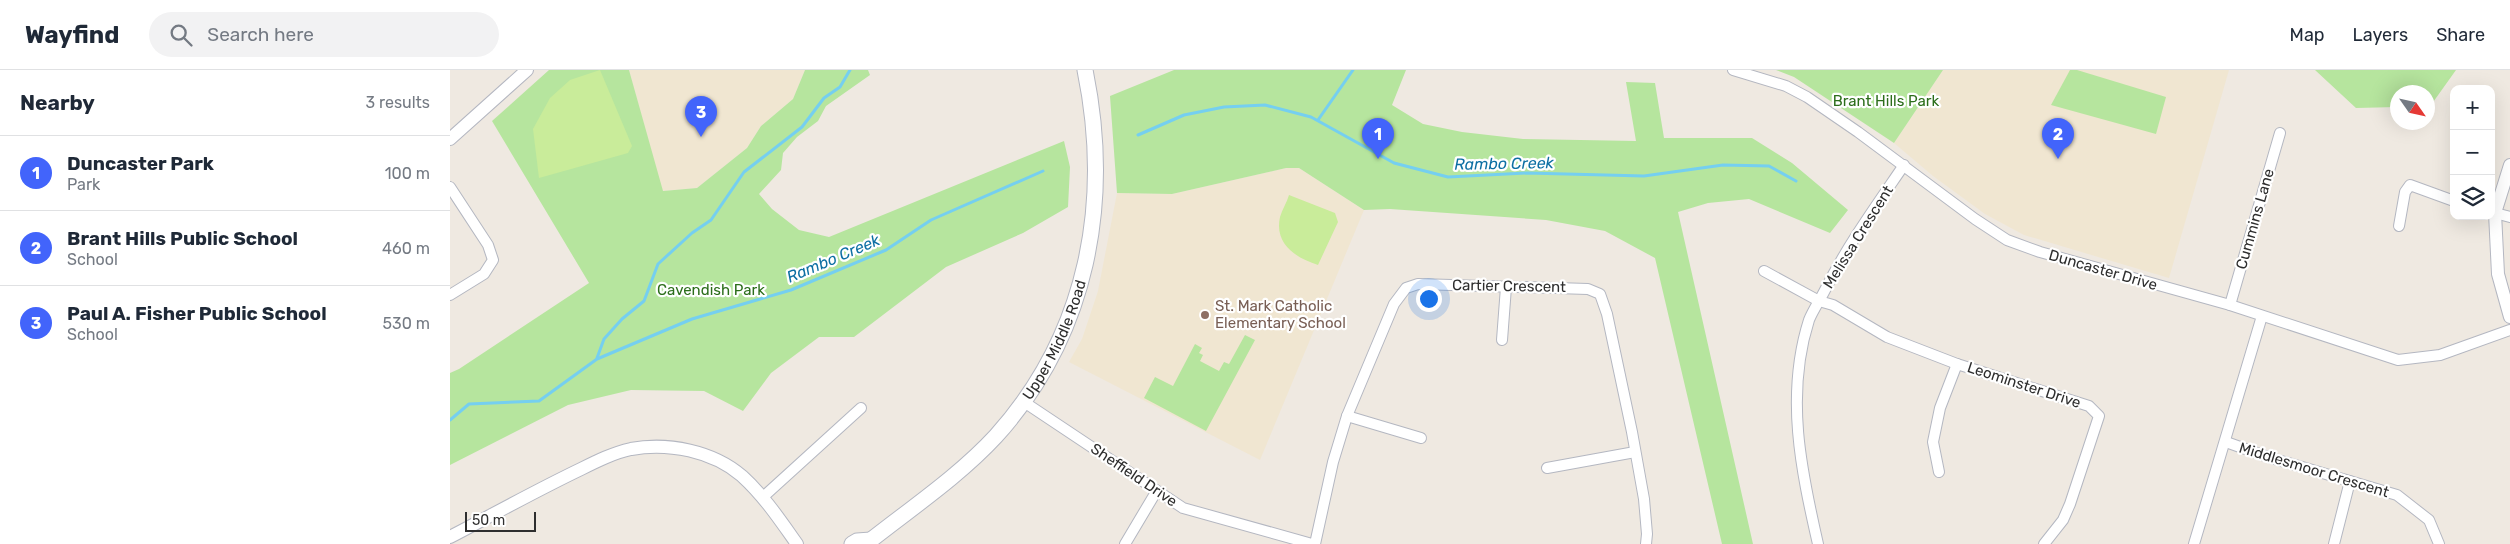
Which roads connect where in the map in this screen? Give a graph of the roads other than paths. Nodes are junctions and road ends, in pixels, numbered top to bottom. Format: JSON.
{"nodes":[{"id":1,"x":527,"y":70,"type":"edge"},
{"id":2,"x":1085,"y":70,"type":"edge"},
{"id":3,"x":1733,"y":70,"type":"edge"},
{"id":4,"x":2280,"y":134,"type":"dead end"},
{"id":5,"x":450,"y":139,"type":"edge"},
{"id":6,"x":1904,"y":165,"type":"junction"},
{"id":7,"x":2510,"y":165,"type":"edge"},
{"id":8,"x":450,"y":186,"type":"edge"},
{"id":9,"x":2450,"y":200,"type":"edge"},
{"id":10,"x":2495,"y":207,"type":"edge"},
{"id":11,"x":2495,"y":214,"type":"edge"},
{"id":12,"x":2510,"y":218,"type":"edge"},
{"id":13,"x":2494,"y":220,"type":"edge"},
{"id":14,"x":2399,"y":226,"type":"dead end"},
{"id":15,"x":1764,"y":271,"type":"dead end"},
{"id":16,"x":1506,"y":287,"type":"junction"},
{"id":17,"x":450,"y":295,"type":"edge"},
{"id":18,"x":1819,"y":301,"type":"junction"},
{"id":19,"x":2230,"y":305,"type":"junction"},
{"id":20,"x":2262,"y":316,"type":"junction"},
{"id":21,"x":2510,"y":317,"type":"edge"},
{"id":22,"x":2510,"y":330,"type":"edge"},
{"id":23,"x":1502,"y":340,"type":"dead end"},
{"id":24,"x":1957,"y":364,"type":"junction"},
{"id":25,"x":1024,"y":402,"type":"junction"},
{"id":26,"x":860,"y":408,"type":"dead end"},
{"id":27,"x":1347,"y":416,"type":"junction"},
{"id":28,"x":1422,"y":438,"type":"dead end"},
{"id":29,"x":2226,"y":442,"type":"junction"},
{"id":30,"x":1635,"y":452,"type":"junction"},
{"id":31,"x":1547,"y":468,"type":"dead end"},
{"id":32,"x":1939,"y":472,"type":"dead end"},
{"id":33,"x":2350,"y":481,"type":"junction"},
{"id":34,"x":1156,"y":492,"type":"junction"},
{"id":35,"x":763,"y":496,"type":"junction"},
{"id":36,"x":450,"y":537,"type":"edge"},
{"id":37,"x":870,"y":542,"type":"edge"},
{"id":38,"x":796,"y":544,"type":"edge"},
{"id":39,"x":852,"y":544,"type":"edge"},
{"id":40,"x":1125,"y":544,"type":"edge"},
{"id":41,"x":1313,"y":544,"type":"edge"},
{"id":42,"x":1646,"y":544,"type":"edge"},
{"id":43,"x":1818,"y":544,"type":"edge"},
{"id":44,"x":2044,"y":544,"type":"edge"},
{"id":45,"x":2194,"y":544,"type":"edge"},
{"id":46,"x":2334,"y":544,"type":"edge"},
{"id":47,"x":2439,"y":544,"type":"edge"}],
"edges":[{"from":1,"to":5,"type":"street"},
{"from":2,"to":25,"type":"main road","name":"Upper Middle Road"},
{"from":3,"to":6,"type":"street","name":"Duncaster Drive"},
{"from":4,"to":19,"type":"street","name":"Cummins Lane"},
{"from":6,"to":18,"type":"street","name":"Melissa Crescent"},
{"from":6,"to":19,"type":"street","name":"Duncaster Drive"},
{"from":7,"to":10,"type":"street"},
{"from":8,"to":17,"type":"street"},
{"from":9,"to":14,"type":"street"},
{"from":11,"to":12,"type":"street"},
{"from":13,"to":21,"type":"street"},
{"from":15,"to":18,"type":"street","name":"Leominster Drive"},
{"from":16,"to":23,"type":"street"},
{"from":16,"to":27,"type":"street","name":"Cartier Crescent"},
{"from":16,"to":30,"type":"street","name":"Cartier Crescent"},
{"from":18,"to":24,"type":"street","name":"Leominster Drive"},
{"from":18,"to":43,"type":"street","name":"Melissa Crescent"},
{"from":19,"to":20,"type":"street","name":"Duncaster Drive"},
{"from":20,"to":22,"type":"street","name":"Duncaster Drive"},
{"from":20,"to":29,"type":"street"},
{"from":24,"to":32,"type":"street"},
{"from":24,"to":44,"type":"street","name":"Leominster Drive"},
{"from":25,"to":34,"type":"street","name":"Sheffield Drive"},
{"from":25,"to":37,"type":"main road","name":"Upper Middle Road"},
{"from":26,"to":35,"type":"street"},
{"from":27,"to":28,"type":"street"},
{"from":27,"to":41,"type":"street","name":"Cartier Crescent"},
{"from":29,"to":33,"type":"street","name":"Middlesmoor Crescent"},
{"from":29,"to":45,"type":"street"},
{"from":30,"to":31,"type":"street"},
{"from":30,"to":42,"type":"street","name":"Cartier Crescent"},
{"from":33,"to":46,"type":"street"},
{"from":33,"to":47,"type":"street","name":"Middlesmoor Crescent"},
{"from":34,"to":40,"type":"street"},
{"from":34,"to":41,"type":"street","name":"Sheffield Drive"},
{"from":35,"to":36,"type":"street"},
{"from":35,"to":38,"type":"street"},
{"from":37,"to":39,"type":"main road","name":"Upper Middle Road"}]}
